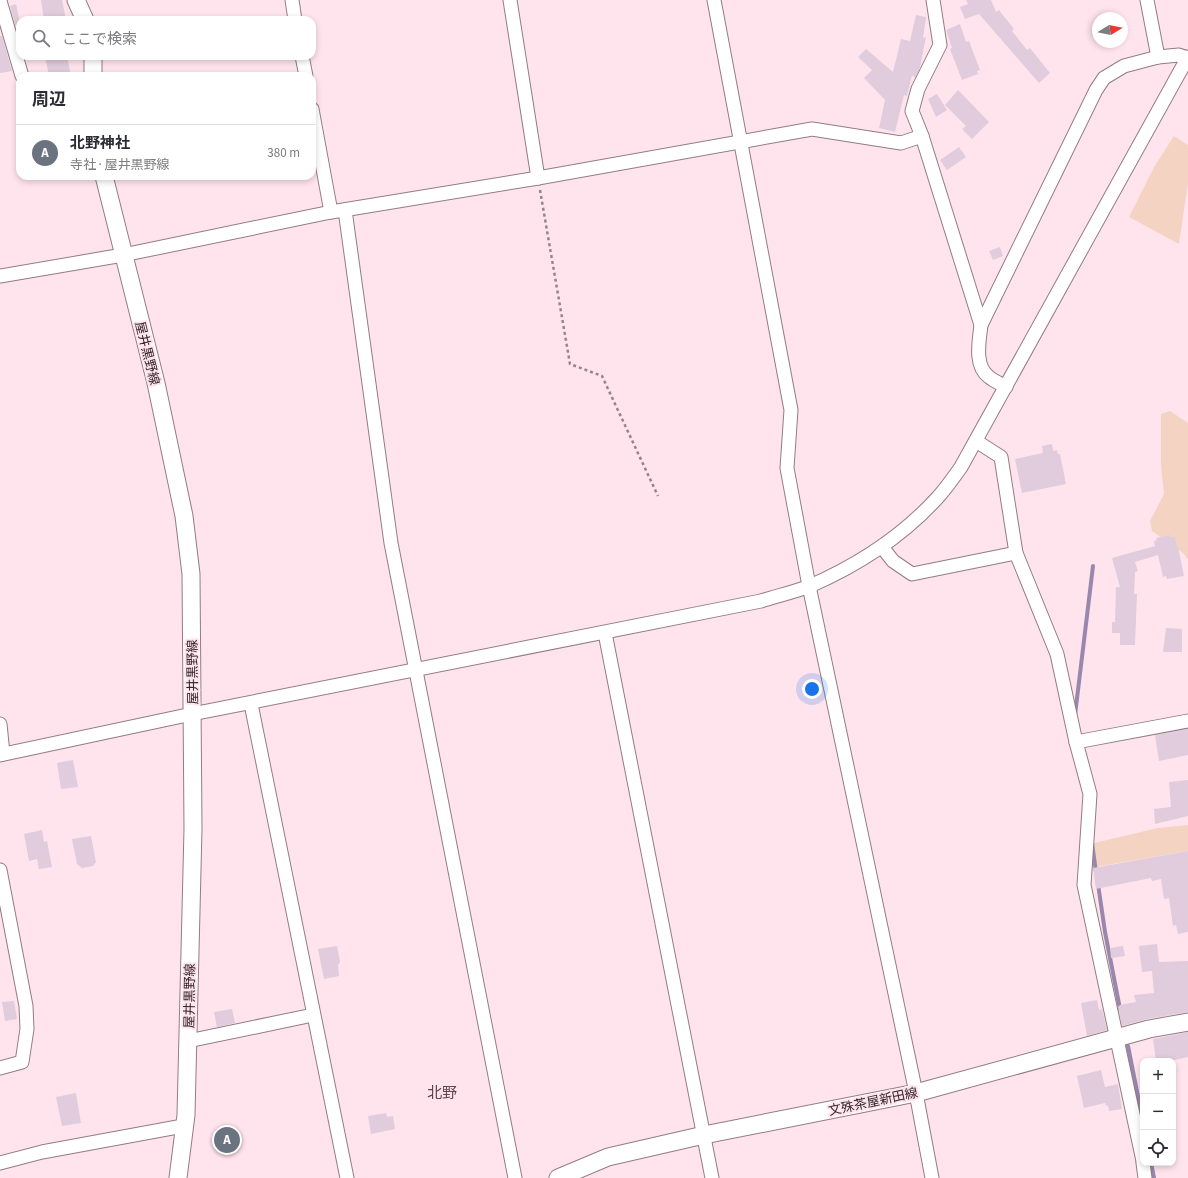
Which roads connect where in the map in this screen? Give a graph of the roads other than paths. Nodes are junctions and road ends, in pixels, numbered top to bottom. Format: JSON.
{"nodes":[{"id":1,"x":76,"y":0,"type":"edge"},
{"id":2,"x":292,"y":0,"type":"edge"},
{"id":3,"x":510,"y":0,"type":"edge"},
{"id":4,"x":714,"y":0,"type":"edge"},
{"id":5,"x":932,"y":0,"type":"edge"},
{"id":6,"x":1147,"y":0,"type":"edge"},
{"id":7,"x":0,"y":1,"type":"edge"},
{"id":8,"x":83,"y":16,"type":"edge"},
{"id":9,"x":294,"y":16,"type":"edge"},
{"id":10,"x":16,"y":41,"type":"edge"},
{"id":11,"x":1158,"y":57,"type":"junction"},
{"id":12,"x":1188,"y":58,"type":"edge"},
{"id":13,"x":19,"y":60,"type":"edge"},
{"id":14,"x":93,"y":60,"type":"edge"},
{"id":15,"x":303,"y":60,"type":"edge"},
{"id":16,"x":21,"y":72,"type":"edge"},
{"id":17,"x":93,"y":72,"type":"edge"},
{"id":18,"x":305,"y":72,"type":"edge"},
{"id":19,"x":316,"y":131,"type":"edge"},
{"id":20,"x":922,"y":136,"type":"junction"},
{"id":21,"x":740,"y":141,"type":"junction"},
{"id":22,"x":538,"y":178,"type":"junction"},
{"id":23,"x":105,"y":180,"type":"edge"},
{"id":24,"x":346,"y":210,"type":"junction"},
{"id":25,"x":331,"y":212,"type":"junction"},
{"id":26,"x":123,"y":255,"type":"junction"},
{"id":27,"x":0,"y":276,"type":"edge"},
{"id":28,"x":981,"y":325,"type":"junction"},
{"id":29,"x":1006,"y":387,"type":"junction"},
{"id":30,"x":976,"y":441,"type":"junction"},
{"id":31,"x":882,"y":546,"type":"junction"},
{"id":32,"x":1016,"y":553,"type":"junction"},
{"id":33,"x":809,"y":586,"type":"junction"},
{"id":34,"x":605,"y":633,"type":"junction"},
{"id":35,"x":415,"y":671,"type":"junction"},
{"id":36,"x":251,"y":704,"type":"junction"},
{"id":37,"x":192,"y":714,"type":"junction"},
{"id":38,"x":1188,"y":721,"type":"edge"},
{"id":39,"x":0,"y":724,"type":"edge"},
{"id":40,"x":1076,"y":742,"type":"junction"},
{"id":41,"x":2,"y":754,"type":"edge"},
{"id":42,"x":0,"y":870,"type":"edge"},
{"id":43,"x":313,"y":1015,"type":"junction"},
{"id":44,"x":1188,"y":1022,"type":"edge"},
{"id":45,"x":1116,"y":1037,"type":"junction"},
{"id":46,"x":188,"y":1041,"type":"junction"},
{"id":47,"x":0,"y":1068,"type":"edge"},
{"id":48,"x":916,"y":1093,"type":"junction"},
{"id":49,"x":183,"y":1126,"type":"junction"},
{"id":50,"x":704,"y":1135,"type":"junction"},
{"id":51,"x":1140,"y":1148,"type":"edge"},
{"id":52,"x":0,"y":1163,"type":"edge"},
{"id":53,"x":1144,"y":1166,"type":"edge"},
{"id":54,"x":178,"y":1178,"type":"edge"},
{"id":55,"x":347,"y":1178,"type":"edge"},
{"id":56,"x":515,"y":1178,"type":"edge"},
{"id":57,"x":558,"y":1178,"type":"edge"},
{"id":58,"x":712,"y":1178,"type":"edge"},
{"id":59,"x":932,"y":1178,"type":"edge"},
{"id":60,"x":1145,"y":1178,"type":"edge"}],
"edges":[{"from":1,"to":8,"type":"main road"},
{"from":2,"to":9,"type":"street"},
{"from":3,"to":22,"type":"street"},
{"from":4,"to":21,"type":"street"},
{"from":5,"to":20,"type":"street"},
{"from":6,"to":11,"type":"street"},
{"from":7,"to":10,"type":"street"},
{"from":11,"to":12,"type":"street"},
{"from":11,"to":28,"type":"street"},
{"from":12,"to":29,"type":"street"},
{"from":13,"to":16,"type":"street"},
{"from":14,"to":17,"type":"main road"},
{"from":15,"to":18,"type":"street"},
{"from":19,"to":25,"type":"street"},
{"from":20,"to":21,"type":"street"},
{"from":20,"to":28,"type":"street"},
{"from":21,"to":22,"type":"street"},
{"from":21,"to":33,"type":"street"},
{"from":22,"to":24,"type":"street"},
{"from":23,"to":26,"type":"main road","name":"屋井黒野線"},
{"from":24,"to":25,"type":"street"},
{"from":24,"to":35,"type":"street"},
{"from":25,"to":26,"type":"street"},
{"from":26,"to":27,"type":"street"},
{"from":26,"to":37,"type":"main road","name":"屋井黒野線"},
{"from":28,"to":29,"type":"street"},
{"from":29,"to":30,"type":"street"},
{"from":30,"to":31,"type":"street"},
{"from":30,"to":32,"type":"street"},
{"from":31,"to":32,"type":"street"},
{"from":31,"to":33,"type":"street"},
{"from":32,"to":40,"type":"street"},
{"from":33,"to":34,"type":"street"},
{"from":33,"to":48,"type":"street"},
{"from":34,"to":35,"type":"street"},
{"from":34,"to":50,"type":"street"},
{"from":35,"to":36,"type":"street"},
{"from":35,"to":56,"type":"street"},
{"from":36,"to":37,"type":"street"},
{"from":36,"to":43,"type":"street"},
{"from":37,"to":41,"type":"street"},
{"from":37,"to":46,"type":"main road","name":"屋井黒野線"},
{"from":38,"to":40,"type":"street"},
{"from":39,"to":41,"type":"street"},
{"from":40,"to":45,"type":"street"},
{"from":42,"to":47,"type":"street"},
{"from":43,"to":46,"type":"street"},
{"from":43,"to":55,"type":"street"},
{"from":44,"to":45,"type":"main road","name":"文殊茶屋新田線"},
{"from":45,"to":48,"type":"main road","name":"文殊茶屋新田線"},
{"from":45,"to":51,"type":"street"},
{"from":46,"to":49,"type":"main road","name":"屋井黒野線"},
{"from":48,"to":50,"type":"main road","name":"文殊茶屋新田線"},
{"from":48,"to":59,"type":"street"},
{"from":49,"to":52,"type":"street"},
{"from":49,"to":54,"type":"main road","name":"屋井黒野線"},
{"from":50,"to":57,"type":"main road","name":"文殊茶屋新田線"},
{"from":50,"to":58,"type":"street"},
{"from":53,"to":60,"type":"street"}]}
